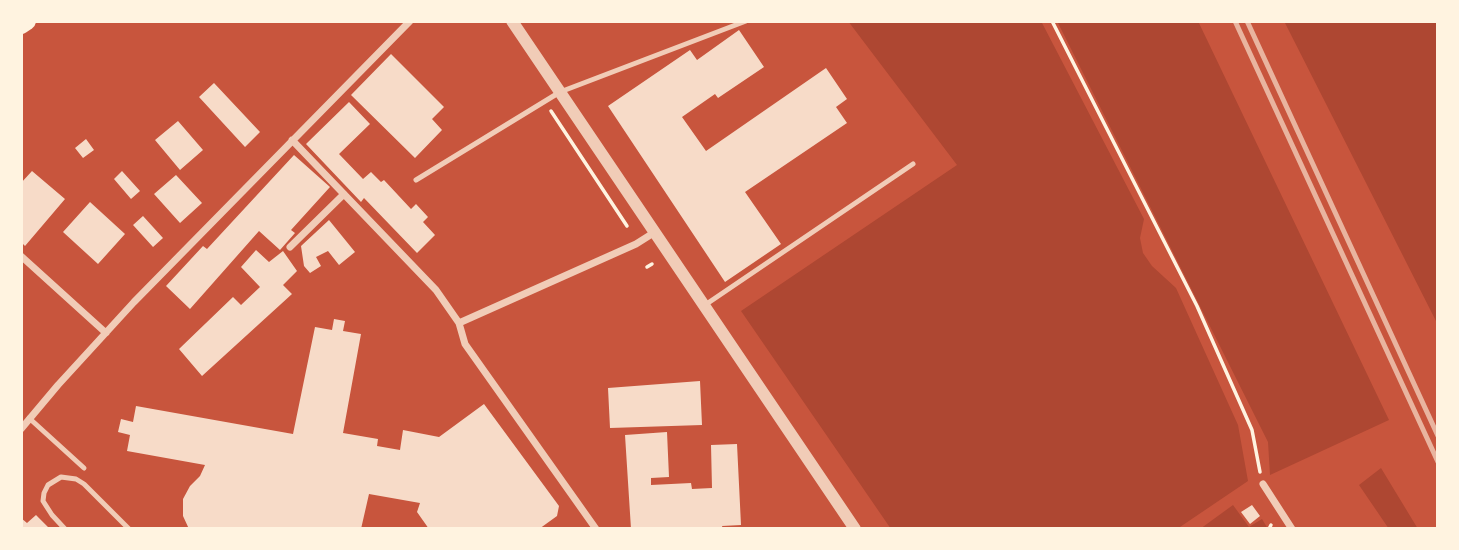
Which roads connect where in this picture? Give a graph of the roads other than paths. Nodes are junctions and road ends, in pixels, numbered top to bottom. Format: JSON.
{"nodes":[{"id":1,"x":27,"y":21,"type":"edge"},
{"id":2,"x":410,"y":21,"type":"edge"},
{"id":3,"x":512,"y":21,"type":"edge"},
{"id":4,"x":746,"y":21,"type":"edge"},
{"id":5,"x":21,"y":25,"type":"edge"},
{"id":6,"x":560,"y":92,"type":"junction"},
{"id":7,"x":292,"y":140,"type":"junction"},
{"id":8,"x":913,"y":164,"type":"dead end"},
{"id":9,"x":416,"y":180,"type":"dead end"},
{"id":10,"x":344,"y":194,"type":"junction"},
{"id":11,"x":656,"y":231,"type":"junction"},
{"id":12,"x":290,"y":247,"type":"dead end"},
{"id":13,"x":21,"y":256,"type":"edge"},
{"id":14,"x":705,"y":305,"type":"junction"},
{"id":15,"x":459,"y":323,"type":"junction"},
{"id":16,"x":106,"y":333,"type":"junction"},
{"id":17,"x":24,"y":424,"type":"edge"},
{"id":18,"x":84,"y":468,"type":"dead end"},
{"id":19,"x":1263,"y":484,"type":"road end"},
{"id":20,"x":65,"y":529,"type":"edge"},
{"id":21,"x":129,"y":529,"type":"edge"},
{"id":22,"x":596,"y":529,"type":"edge"},
{"id":23,"x":855,"y":529,"type":"edge"},
{"id":24,"x":1292,"y":529,"type":"edge"}],
"edges":[{"from":1,"to":5,"type":"main road"},
{"from":2,"to":7,"type":"street"},
{"from":3,"to":6,"type":"street"},
{"from":4,"to":6,"type":"lane"},
{"from":6,"to":9,"type":"lane"},
{"from":6,"to":11,"type":"street"},
{"from":7,"to":10,"type":"street"},
{"from":7,"to":16,"type":"street"},
{"from":8,"to":14,"type":"lane"},
{"from":10,"to":12,"type":"street"},
{"from":10,"to":15,"type":"street"},
{"from":11,"to":14,"type":"street"},
{"from":11,"to":15,"type":"street"},
{"from":13,"to":16,"type":"street"},
{"from":14,"to":23,"type":"street"},
{"from":15,"to":22,"type":"street"},
{"from":16,"to":17,"type":"street"},
{"from":17,"to":18,"type":"lane"},
{"from":19,"to":24,"type":"street"},
{"from":20,"to":21,"type":"lane"}]}
